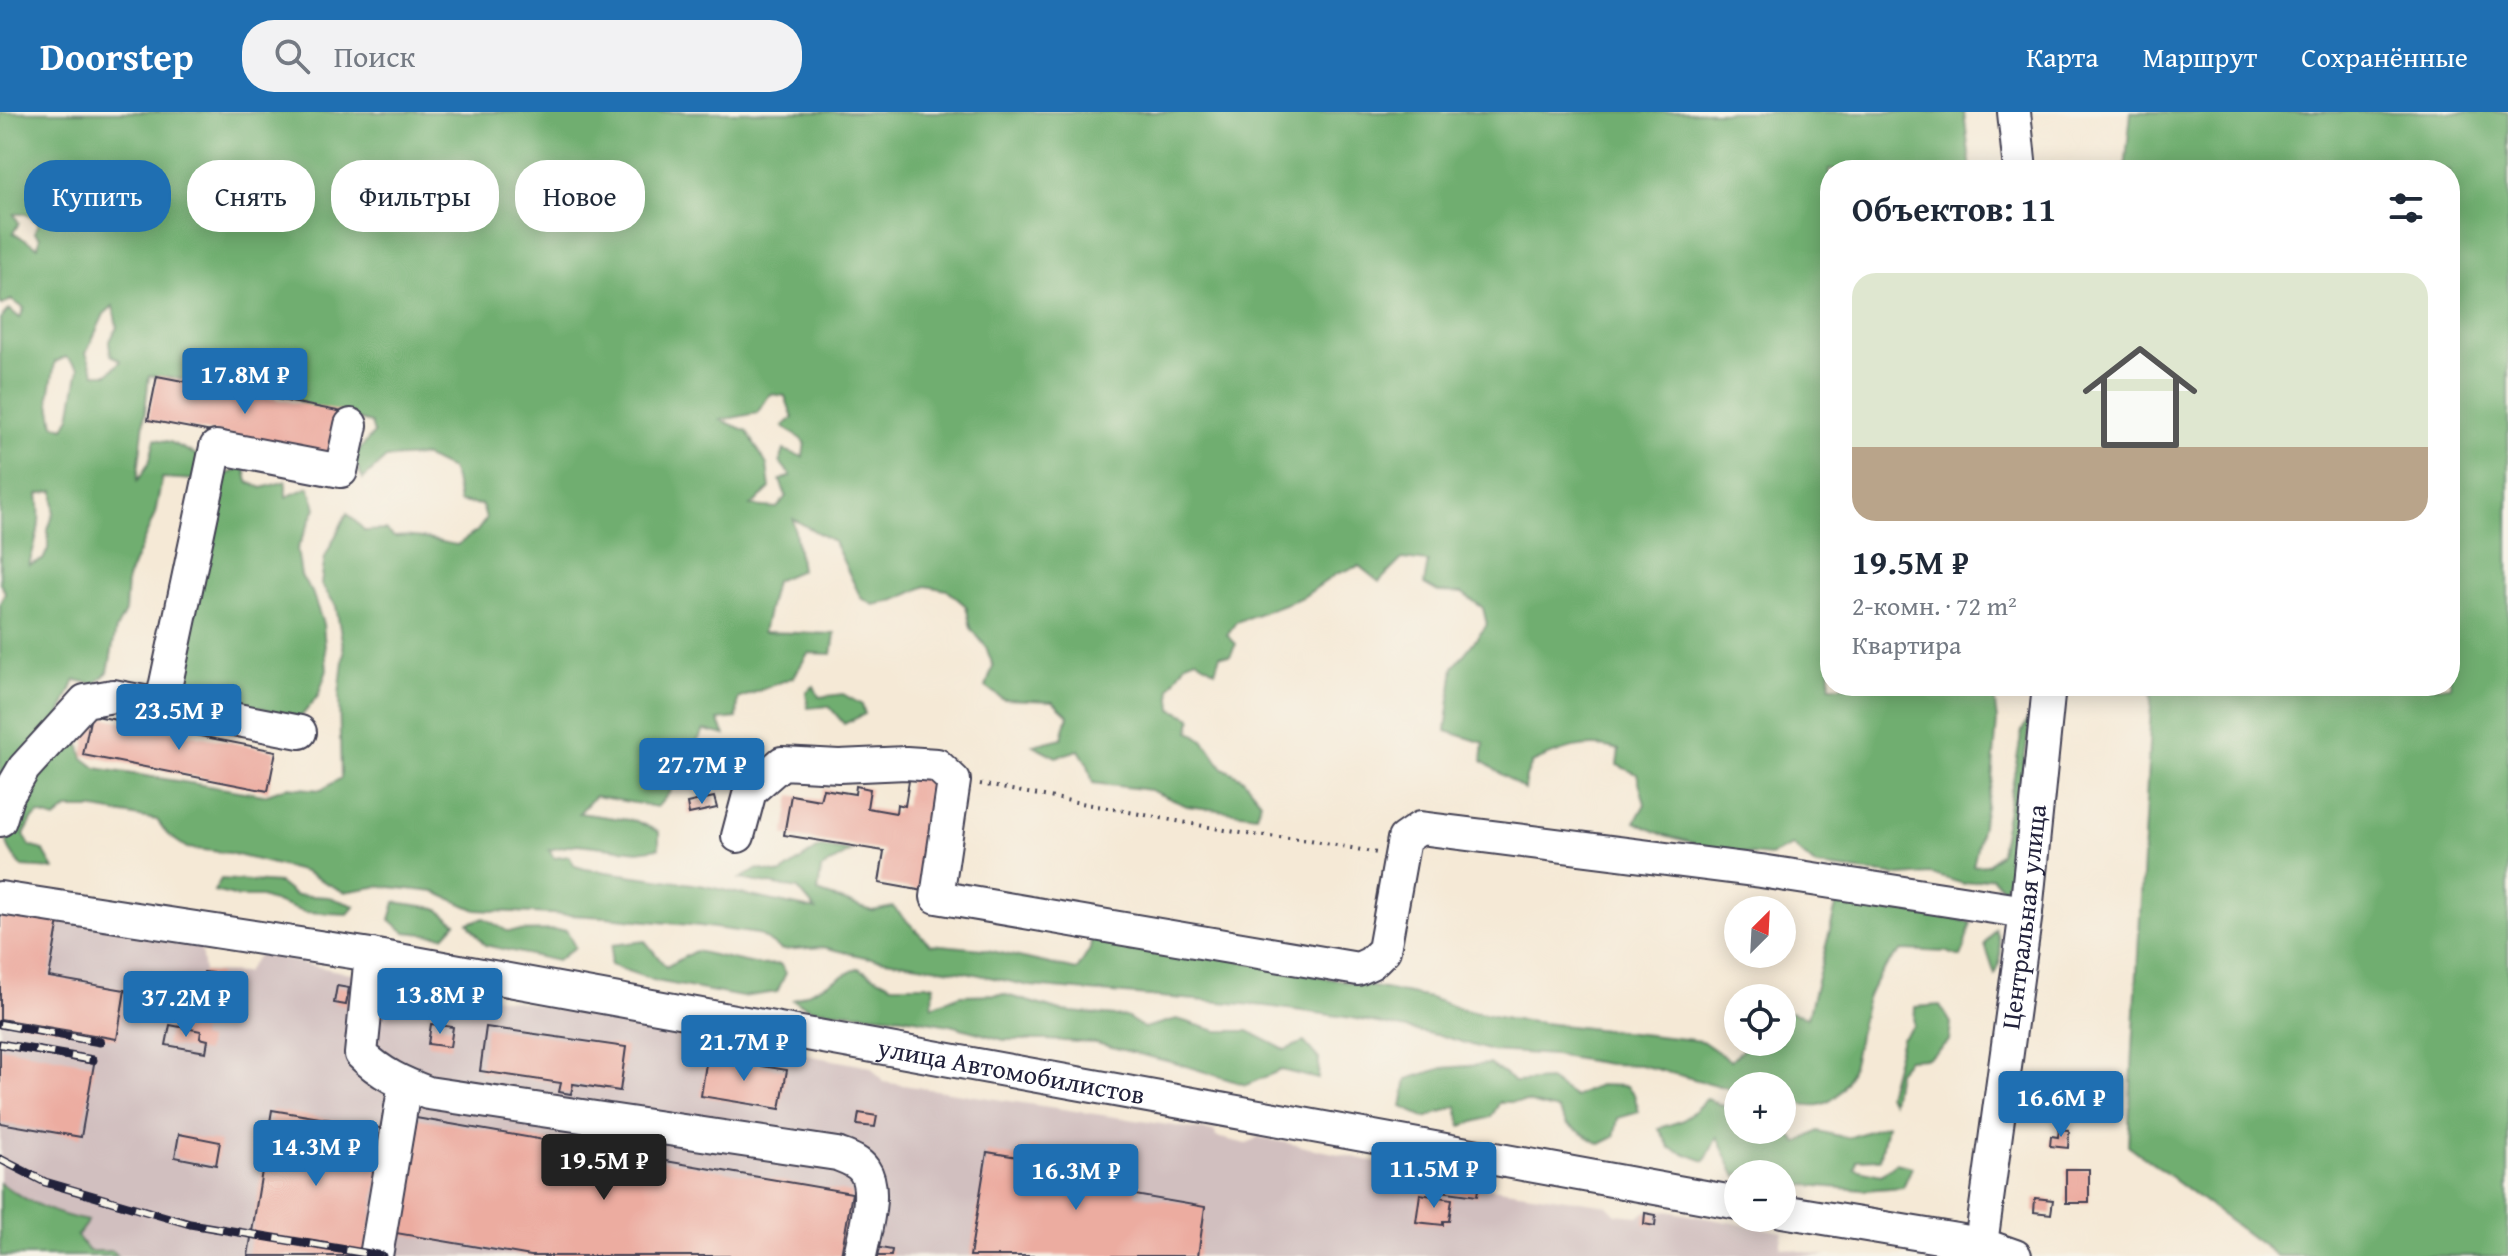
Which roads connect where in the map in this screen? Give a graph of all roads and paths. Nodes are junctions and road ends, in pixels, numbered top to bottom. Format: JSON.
{"nodes":[{"id":1,"x":2014,"y":112,"type":"edge"},
{"id":2,"x":2019,"y":160,"type":"edge"},
{"id":3,"x":351,"y":425,"type":"dead end"},
{"id":4,"x":2048,"y":696,"type":"edge"},
{"id":5,"x":161,"y":707,"type":"junction"},
{"id":6,"x":300,"y":732,"type":"dead end"},
{"id":7,"x":954,"y":781,"type":"junction"},
{"id":8,"x":0,"y":820,"type":"edge"},
{"id":9,"x":738,"y":836,"type":"dead end"},
{"id":10,"x":1399,"y":857,"type":"junction"},
{"id":11,"x":0,"y":898,"type":"edge"},
{"id":12,"x":2026,"y":912,"type":"junction"},
{"id":13,"x":371,"y":955,"type":"junction"},
{"id":14,"x":405,"y":1084,"type":"junction"},
{"id":15,"x":1724,"y":1200,"type":"edge"},
{"id":16,"x":1796,"y":1214,"type":"edge"},
{"id":17,"x":1970,"y":1247,"type":"edge"},
{"id":18,"x":376,"y":1256,"type":"edge"},
{"id":19,"x":860,"y":1256,"type":"edge"},
{"id":20,"x":2015,"y":1256,"type":"edge"}],
"edges":[{"from":1,"to":2,"type":"street"},
{"from":3,"to":5,"type":"street"},
{"from":4,"to":12,"type":"street","name":"Центральная улица"},
{"from":5,"to":6,"type":"street"},
{"from":5,"to":8,"type":"street"},
{"from":7,"to":9,"type":"street"},
{"from":7,"to":10,"type":"path"},
{"from":7,"to":10,"type":"street"},
{"from":10,"to":12,"type":"street"},
{"from":11,"to":13,"type":"street","name":"улица Автомобилистов"},
{"from":12,"to":17,"type":"street","name":"Центральная улица"},
{"from":13,"to":14,"type":"street"},
{"from":13,"to":15,"type":"street","name":"улица Автомобилистов"},
{"from":14,"to":18,"type":"street"},
{"from":14,"to":19,"type":"street"},
{"from":16,"to":17,"type":"street"},
{"from":17,"to":20,"type":"street"}]}
